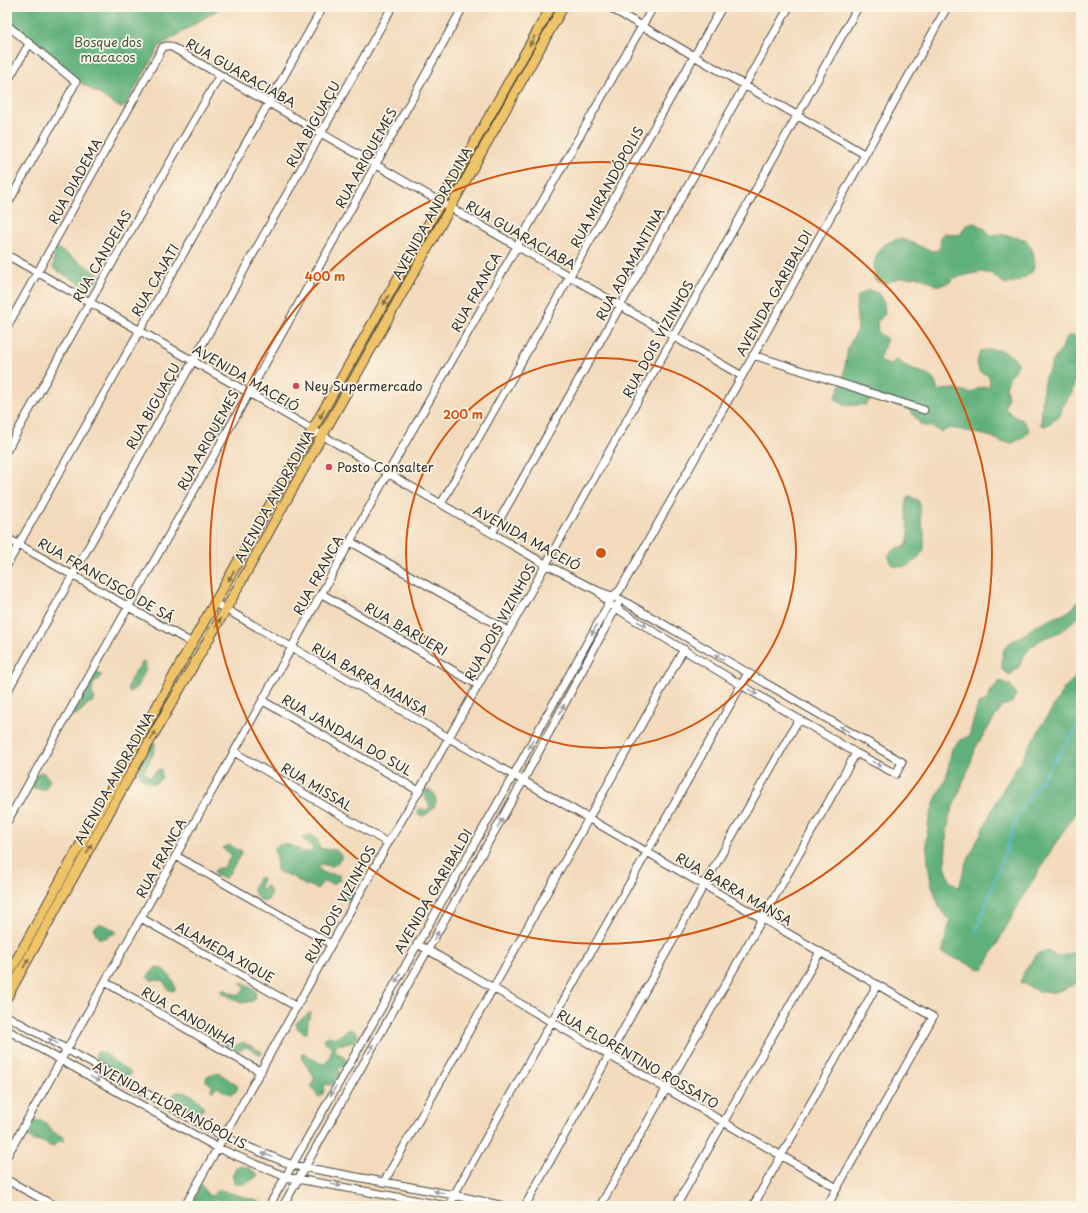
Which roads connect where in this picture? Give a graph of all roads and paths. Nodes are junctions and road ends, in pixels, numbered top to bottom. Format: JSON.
{"nodes":[{"id":1,"x":322,"y":7,"type":"edge"},
{"id":2,"x":392,"y":7,"type":"edge"},
{"id":3,"x":463,"y":7,"type":"edge"},
{"id":4,"x":551,"y":7,"type":"edge"},
{"id":5,"x":563,"y":7,"type":"edge"},
{"id":6,"x":609,"y":7,"type":"edge"},
{"id":7,"x":653,"y":7,"type":"edge"},
{"id":8,"x":722,"y":7,"type":"edge"},
{"id":9,"x":789,"y":7,"type":"edge"},
{"id":10,"x":858,"y":7,"type":"edge"},
{"id":11,"x":947,"y":7,"type":"edge"},
{"id":12,"x":7,"y":25,"type":"edge"},
{"id":13,"x":642,"y":27,"type":"junction"},
{"id":14,"x":29,"y":44,"type":"junction"},
{"id":15,"x":163,"y":48,"type":"joint"},
{"id":16,"x":694,"y":57,"type":"junction"},
{"id":17,"x":220,"y":75,"type":"junction"},
{"id":18,"x":7,"y":82,"type":"edge"},
{"id":19,"x":745,"y":86,"type":"junction"},
{"id":20,"x":269,"y":103,"type":"junction"},
{"id":21,"x":797,"y":116,"type":"junction"},
{"id":22,"x":322,"y":132,"type":"junction"},
{"id":23,"x":864,"y":154,"type":"junction"},
{"id":24,"x":376,"y":164,"type":"junction"},
{"id":25,"x":441,"y":203,"type":"junction"},
{"id":26,"x":7,"y":205,"type":"edge"},
{"id":27,"x":450,"y":208,"type":"junction"},
{"id":28,"x":516,"y":246,"type":"junction"},
{"id":29,"x":7,"y":255,"type":"edge"},
{"id":30,"x":38,"y":272,"type":"junction"},
{"id":31,"x":570,"y":277,"type":"junction"},
{"id":32,"x":90,"y":302,"type":"junction"},
{"id":33,"x":621,"y":305,"type":"junction"},
{"id":34,"x":7,"y":327,"type":"edge"},
{"id":35,"x":140,"y":331,"type":"junction"},
{"id":36,"x":674,"y":336,"type":"junction"},
{"id":37,"x":753,"y":355,"type":"junction"},
{"id":38,"x":192,"y":360,"type":"junction"},
{"id":39,"x":742,"y":376,"type":"junction"},
{"id":40,"x":249,"y":393,"type":"junction"},
{"id":41,"x":924,"y":410,"type":"dead end"},
{"id":42,"x":313,"y":430,"type":"junction"},
{"id":43,"x":322,"y":436,"type":"junction"},
{"id":44,"x":7,"y":450,"type":"edge"},
{"id":45,"x":388,"y":473,"type":"junction"},
{"id":46,"x":441,"y":504,"type":"junction"},
{"id":47,"x":492,"y":533,"type":"junction"},
{"id":48,"x":7,"y":538,"type":"edge"},
{"id":49,"x":351,"y":542,"type":"junction"},
{"id":50,"x":18,"y":544,"type":"junction"},
{"id":51,"x":545,"y":564,"type":"junction"},
{"id":52,"x":7,"y":565,"type":"edge"},
{"id":53,"x":73,"y":576,"type":"junction"},
{"id":54,"x":620,"y":590,"type":"junction"},
{"id":55,"x":598,"y":591,"type":"junction"},
{"id":56,"x":322,"y":594,"type":"junction"},
{"id":57,"x":613,"y":596,"type":"junction"},
{"id":58,"x":620,"y":600,"type":"junction"},
{"id":59,"x":215,"y":603,"type":"junction"},
{"id":60,"x":609,"y":604,"type":"junction"},
{"id":61,"x":128,"y":607,"type":"junction"},
{"id":62,"x":616,"y":608,"type":"junction"},
{"id":63,"x":226,"y":609,"type":"junction"},
{"id":64,"x":508,"y":631,"type":"junction"},
{"id":65,"x":192,"y":643,"type":"junction"},
{"id":66,"x":292,"y":647,"type":"junction"},
{"id":67,"x":684,"y":649,"type":"junction"},
{"id":68,"x":748,"y":673,"type":"junction"},
{"id":69,"x":478,"y":685,"type":"junction"},
{"id":70,"x":741,"y":685,"type":"junction"},
{"id":71,"x":7,"y":692,"type":"edge"},
{"id":72,"x":263,"y":700,"type":"junction"},
{"id":73,"x":799,"y":719,"type":"junction"},
{"id":74,"x":448,"y":737,"type":"junction"},
{"id":75,"x":234,"y":752,"type":"junction"},
{"id":76,"x":856,"y":753,"type":"junction"},
{"id":77,"x":513,"y":776,"type":"junction"},
{"id":78,"x":523,"y":781,"type":"junction"},
{"id":79,"x":118,"y":787,"type":"junction"},
{"id":80,"x":419,"y":791,"type":"junction"},
{"id":81,"x":589,"y":819,"type":"junction"},
{"id":82,"x":7,"y":822,"type":"edge"},
{"id":83,"x":388,"y":843,"type":"junction"},
{"id":84,"x":646,"y":852,"type":"junction"},
{"id":85,"x":176,"y":856,"type":"junction"},
{"id":86,"x":704,"y":885,"type":"junction"},
{"id":87,"x":141,"y":918,"type":"junction"},
{"id":88,"x":762,"y":919,"type":"junction"},
{"id":89,"x":331,"y":944,"type":"junction"},
{"id":90,"x":417,"y":944,"type":"junction"},
{"id":91,"x":428,"y":950,"type":"junction"},
{"id":92,"x":820,"y":952,"type":"junction"},
{"id":93,"x":7,"y":976,"type":"edge"},
{"id":94,"x":105,"y":982,"type":"junction"},
{"id":95,"x":877,"y":985,"type":"junction"},
{"id":96,"x":494,"y":988,"type":"junction"},
{"id":97,"x":7,"y":997,"type":"edge"},
{"id":98,"x":297,"y":1007,"type":"junction"},
{"id":99,"x":7,"y":1016,"type":"edge"},
{"id":100,"x":551,"y":1022,"type":"junction"},
{"id":101,"x":7,"y":1030,"type":"edge"},
{"id":102,"x":67,"y":1049,"type":"junction"},
{"id":103,"x":609,"y":1055,"type":"junction"},
{"id":104,"x":61,"y":1060,"type":"junction"},
{"id":105,"x":261,"y":1072,"type":"junction"},
{"id":106,"x":667,"y":1089,"type":"junction"},
{"id":107,"x":724,"y":1122,"type":"junction"},
{"id":108,"x":224,"y":1137,"type":"junction"},
{"id":109,"x":218,"y":1148,"type":"junction"},
{"id":110,"x":7,"y":1156,"type":"edge"},
{"id":111,"x":781,"y":1156,"type":"junction"},
{"id":112,"x":292,"y":1165,"type":"junction"},
{"id":113,"x":304,"y":1168,"type":"junction"},
{"id":114,"x":286,"y":1177,"type":"junction"},
{"id":115,"x":7,"y":1180,"type":"edge"},
{"id":116,"x":297,"y":1180,"type":"junction"},
{"id":117,"x":384,"y":1182,"type":"junction"},
{"id":118,"x":837,"y":1188,"type":"junction"},
{"id":119,"x":454,"y":1195,"type":"junction"},
{"id":120,"x":54,"y":1206,"type":"edge"},
{"id":121,"x":185,"y":1206,"type":"edge"},
{"id":122,"x":269,"y":1206,"type":"edge"},
{"id":123,"x":283,"y":1206,"type":"edge"},
{"id":124,"x":448,"y":1206,"type":"edge"},
{"id":125,"x":504,"y":1206,"type":"edge"},
{"id":126,"x":525,"y":1206,"type":"edge"},
{"id":127,"x":600,"y":1206,"type":"edge"},
{"id":128,"x":676,"y":1206,"type":"edge"},
{"id":129,"x":753,"y":1206,"type":"edge"},
{"id":130,"x":827,"y":1206,"type":"edge"}],
"edges":[{"from":1,"to":20,"type":"street","name":"RUA CAJATI"},
{"from":2,"to":22,"type":"street","name":"RUA BIGUAÇU"},
{"from":3,"to":24,"type":"street","name":"RUA ARIQUEMES"},
{"from":4,"to":25,"type":"main road","name":"AVENIDA ANDRADINA","one_way":true},
{"from":5,"to":27,"type":"main road","name":"AVENIDA ANDRADINA"},
{"from":6,"to":13,"type":"street"},
{"from":7,"to":13,"type":"street","name":"RUA FRANCA"},
{"from":8,"to":16,"type":"street","name":"RUA MIRANDÓPOLIS"},
{"from":9,"to":19,"type":"street","name":"RUA ADAMANTINA"},
{"from":10,"to":21,"type":"street","name":"RUA DOIS VIZINHOS"},
{"from":11,"to":23,"type":"street","name":"AVENIDA GARIBALDI"},
{"from":12,"to":14,"type":"street"},
{"from":13,"to":16,"type":"street"},
{"from":13,"to":28,"type":"street","name":"RUA FRANCA"},
{"from":14,"to":18,"type":"street"},
{"from":14,"to":26,"type":"street"},
{"from":15,"to":17,"type":"street","name":"RUA GUARACIABA"},
{"from":15,"to":30,"type":"street","name":"RUA DIADEMA"},
{"from":16,"to":19,"type":"street"},
{"from":16,"to":31,"type":"street","name":"RUA MIRANDÓPOLIS"},
{"from":17,"to":20,"type":"street","name":"RUA GUARACIABA"},
{"from":17,"to":32,"type":"street","name":"RUA CANDEIAS"},
{"from":19,"to":21,"type":"street"},
{"from":19,"to":33,"type":"street","name":"RUA ADAMANTINA"},
{"from":20,"to":22,"type":"street","name":"RUA GUARACIABA"},
{"from":20,"to":35,"type":"street","name":"RUA CAJATI"},
{"from":21,"to":23,"type":"street"},
{"from":21,"to":36,"type":"street","name":"RUA DOIS VIZINHOS"},
{"from":22,"to":24,"type":"street","name":"RUA GUARACIABA"},
{"from":22,"to":38,"type":"street","name":"RUA BIGUAÇU"},
{"from":23,"to":37,"type":"street","name":"AVENIDA GARIBALDI"},
{"from":24,"to":25,"type":"street","name":"RUA GUARACIABA"},
{"from":24,"to":40,"type":"street","name":"RUA ARIQUEMES"},
{"from":25,"to":27,"type":"street","name":"RUA GUARACIABA"},
{"from":25,"to":42,"type":"main road","name":"AVENIDA ANDRADINA","one_way":true},
{"from":27,"to":28,"type":"street","name":"RUA GUARACIABA"},
{"from":27,"to":43,"type":"main road","name":"AVENIDA ANDRADINA"},
{"from":28,"to":31,"type":"street","name":"RUA GUARACIABA"},
{"from":28,"to":45,"type":"street","name":"RUA FRANCA"},
{"from":29,"to":30,"type":"street","name":"AVENIDA MACEIÓ"},
{"from":30,"to":32,"type":"street","name":"AVENIDA MACEIÓ"},
{"from":30,"to":34,"type":"street","name":"RUA DIADEMA"},
{"from":31,"to":33,"type":"street","name":"RUA GUARACIABA"},
{"from":31,"to":46,"type":"street","name":"RUA MIRANDÓPOLIS"},
{"from":32,"to":35,"type":"street","name":"AVENIDA MACEIÓ"},
{"from":32,"to":44,"type":"street","name":"RUA CANDEIAS"},
{"from":33,"to":36,"type":"street","name":"RUA GUARACIABA"},
{"from":33,"to":47,"type":"street","name":"RUA ADAMANTINA"},
{"from":35,"to":38,"type":"street","name":"AVENIDA MACEIÓ"},
{"from":35,"to":50,"type":"street","name":"RUA CAJATI"},
{"from":36,"to":39,"type":"street","name":"RUA GUARACIABA"},
{"from":36,"to":51,"type":"street","name":"RUA DOIS VIZINHOS"},
{"from":37,"to":39,"type":"street","name":"AVENIDA GARIBALDI"},
{"from":37,"to":41,"type":"street"},
{"from":38,"to":40,"type":"street","name":"AVENIDA MACEIÓ"},
{"from":38,"to":53,"type":"street","name":"RUA BIGUAÇU"},
{"from":39,"to":54,"type":"street","name":"AVENIDA GARIBALDI"},
{"from":40,"to":42,"type":"street","name":"AVENIDA MACEIÓ"},
{"from":40,"to":61,"type":"street","name":"RUA ARIQUEMES"},
{"from":42,"to":43,"type":"street","name":"AVENIDA MACEIÓ"},
{"from":42,"to":59,"type":"main road","name":"AVENIDA ANDRADINA","one_way":true},
{"from":43,"to":45,"type":"street","name":"AVENIDA MACEIÓ"},
{"from":43,"to":63,"type":"main road","name":"AVENIDA ANDRADINA"},
{"from":45,"to":46,"type":"street","name":"AVENIDA MACEIÓ"},
{"from":45,"to":49,"type":"street","name":"RUA FRANCA"},
{"from":46,"to":47,"type":"street","name":"AVENIDA MACEIÓ"},
{"from":47,"to":51,"type":"street","name":"AVENIDA MACEIÓ"},
{"from":48,"to":50,"type":"street","name":"RUA FRANCISCO DE SÁ"},
{"from":49,"to":56,"type":"street","name":"RUA FRANCA"},
{"from":49,"to":64,"type":"street"},
{"from":50,"to":52,"type":"street","name":"RUA CAJATI"},
{"from":50,"to":53,"type":"street","name":"RUA FRANCISCO DE SÁ"},
{"from":51,"to":55,"type":"street","name":"AVENIDA MACEIÓ"},
{"from":51,"to":64,"type":"street","name":"RUA DOIS VIZINHOS"},
{"from":53,"to":61,"type":"street","name":"RUA FRANCISCO DE SÁ"},
{"from":53,"to":71,"type":"street","name":"RUA BIGUAÇU"},
{"from":54,"to":57,"type":"street","name":"AVENIDA GARIBALDI"},
{"from":54,"to":58,"type":"street","name":"AVENIDA GARIBALDI"},
{"from":55,"to":57,"type":"street","name":"AVENIDA MACEIÓ"},
{"from":55,"to":60,"type":"street","name":"AVENIDA MACEIÓ"},
{"from":56,"to":66,"type":"street","name":"RUA FRANCA"},
{"from":56,"to":69,"type":"street","name":"RUA BARUERI"},
{"from":57,"to":58,"type":"street","name":"AVENIDA MACEIÓ"},
{"from":57,"to":60,"type":"street","name":"AVENIDA GARIBALDI"},
{"from":58,"to":62,"type":"street","name":"AVENIDA GARIBALDI"},
{"from":68,"to":58,"type":"street","name":"AVENIDA MACEIÓ","one_way":true},
{"from":59,"to":63,"type":"street","name":"RUA BARRA MANSA"},
{"from":59,"to":65,"type":"main road","name":"AVENIDA ANDRADINA"},
{"from":60,"to":62,"type":"street"},
{"from":60,"to":77,"type":"street","name":"AVENIDA GARIBALDI","one_way":true},
{"from":61,"to":65,"type":"street","name":"RUA FRANCISCO DE SÁ"},
{"from":61,"to":82,"type":"street","name":"RUA ARIQUEMES"},
{"from":62,"to":67,"type":"street","one_way":true},
{"from":78,"to":62,"type":"street","name":"AVENIDA GARIBALDI","one_way":true},
{"from":63,"to":66,"type":"street","name":"RUA BARRA MANSA"},
{"from":79,"to":63,"type":"main road","name":"AVENIDA ANDRADINA","one_way":true},
{"from":64,"to":69,"type":"street","name":"RUA DOIS VIZINHOS"},
{"from":65,"to":79,"type":"main road","name":"AVENIDA ANDRADINA"},
{"from":66,"to":72,"type":"street","name":"RUA FRANCA"},
{"from":66,"to":74,"type":"street","name":"RUA BARRA MANSA"},
{"from":67,"to":70,"type":"street"},
{"from":67,"to":81,"type":"street"},
{"from":68,"to":70,"type":"street"},
{"from":76,"to":68,"type":"street","name":"AVENIDA MACEIÓ","one_way":true},
{"from":69,"to":74,"type":"street","name":"RUA DOIS VIZINHOS"},
{"from":70,"to":73,"type":"street","one_way":true},
{"from":70,"to":84,"type":"street"},
{"from":72,"to":75,"type":"street","name":"RUA FRANCA"},
{"from":72,"to":80,"type":"street","name":"RUA JANDAIA DO SUL"},
{"from":73,"to":76,"type":"street"},
{"from":73,"to":86,"type":"street"},
{"from":74,"to":77,"type":"street","name":"RUA BARRA MANSA"},
{"from":74,"to":80,"type":"street","name":"RUA DOIS VIZINHOS"},
{"from":75,"to":83,"type":"street","name":"RUA MISSAL"},
{"from":75,"to":85,"type":"street","name":"RUA FRANCA"},
{"from":76,"to":88,"type":"street"},
{"from":77,"to":78,"type":"street","name":"RUA BARRA MANSA"},
{"from":77,"to":90,"type":"street","name":"AVENIDA GARIBALDI"},
{"from":78,"to":81,"type":"street","name":"RUA BARRA MANSA"},
{"from":91,"to":78,"type":"street","name":"AVENIDA GARIBALDI","one_way":true},
{"from":79,"to":93,"type":"main road","name":"AVENIDA ANDRADINA"},
{"from":97,"to":79,"type":"main road","name":"AVENIDA ANDRADINA","one_way":true},
{"from":80,"to":83,"type":"street","name":"RUA DOIS VIZINHOS"},
{"from":81,"to":84,"type":"street","name":"RUA BARRA MANSA"},
{"from":81,"to":96,"type":"street"},
{"from":83,"to":89,"type":"street","name":"RUA DOIS VIZINHOS"},
{"from":84,"to":86,"type":"street","name":"RUA BARRA MANSA"},
{"from":84,"to":100,"type":"street"},
{"from":85,"to":87,"type":"street","name":"RUA FRANCA"},
{"from":85,"to":89,"type":"street"},
{"from":86,"to":88,"type":"street","name":"RUA BARRA MANSA"},
{"from":86,"to":103,"type":"street"},
{"from":87,"to":94,"type":"street","name":"RUA FRANCA"},
{"from":87,"to":98,"type":"street","name":"ALAMEDA XIQUE"},
{"from":88,"to":92,"type":"street","name":"RUA BARRA MANSA"},
{"from":88,"to":106,"type":"street"},
{"from":89,"to":98,"type":"street","name":"RUA DOIS VIZINHOS"},
{"from":90,"to":91,"type":"street","name":"RUA FLORENTINO ROSSATO"},
{"from":90,"to":112,"type":"street","name":"AVENIDA GARIBALDI","one_way":true},
{"from":91,"to":96,"type":"street","name":"RUA FLORENTINO ROSSATO"},
{"from":113,"to":91,"type":"street","name":"AVENIDA GARIBALDI","one_way":true},
{"from":92,"to":95,"type":"street","name":"RUA BARRA MANSA"},
{"from":92,"to":107,"type":"street"},
{"from":94,"to":102,"type":"street","name":"RUA FRANCA"},
{"from":94,"to":105,"type":"street","name":"RUA CANOINHA"},
{"from":95,"to":111,"type":"street"},
{"from":95,"to":118,"type":"street","name":"RUA BARRA MANSA"},
{"from":96,"to":100,"type":"street","name":"RUA FLORENTINO ROSSATO"},
{"from":96,"to":117,"type":"street"},
{"from":98,"to":105,"type":"street","name":"RUA DOIS VIZINHOS"},
{"from":102,"to":99,"type":"street","one_way":true},
{"from":100,"to":103,"type":"street","name":"RUA FLORENTINO ROSSATO"},
{"from":100,"to":119,"type":"street"},
{"from":101,"to":104,"type":"street","name":"AVENIDA FLORIANÓPOLIS"},
{"from":102,"to":104,"type":"street","name":"RUA FRANCA"},
{"from":102,"to":108,"type":"street"},
{"from":103,"to":106,"type":"street","name":"RUA FLORENTINO ROSSATO"},
{"from":103,"to":126,"type":"street"},
{"from":104,"to":109,"type":"street","name":"AVENIDA FLORIANÓPOLIS","one_way":true},
{"from":104,"to":110,"type":"street","name":"RUA FRANCA"},
{"from":105,"to":108,"type":"street","name":"RUA DOIS VIZINHOS"},
{"from":106,"to":107,"type":"street","name":"RUA FLORENTINO ROSSATO"},
{"from":106,"to":127,"type":"street"},
{"from":107,"to":111,"type":"street","name":"RUA FLORENTINO ROSSATO"},
{"from":107,"to":128,"type":"street"},
{"from":108,"to":109,"type":"street","name":"RUA DOIS VIZINHOS"},
{"from":112,"to":108,"type":"street","one_way":true},
{"from":109,"to":114,"type":"street","name":"AVENIDA FLORIANÓPOLIS"},
{"from":109,"to":121,"type":"street","name":"RUA DOIS VIZINHOS"},
{"from":111,"to":118,"type":"street","name":"RUA FLORENTINO ROSSATO"},
{"from":111,"to":129,"type":"street"},
{"from":112,"to":113,"type":"street"},
{"from":112,"to":114,"type":"street","name":"AVENIDA GARIBALDI"},
{"from":113,"to":116,"type":"street","name":"AVENIDA GARIBALDI"},
{"from":113,"to":117,"type":"street"},
{"from":114,"to":116,"type":"street","name":"AVENIDA FLORIANÓPOLIS"},
{"from":114,"to":122,"type":"street","name":"AVENIDA GARIBALDI"},
{"from":115,"to":120,"type":"street"},
{"from":116,"to":123,"type":"street","name":"AVENIDA GARIBALDI"},
{"from":116,"to":124,"type":"street","name":"AVENIDA FLORIANÓPOLIS","one_way":true},
{"from":119,"to":117,"type":"street","one_way":true},
{"from":118,"to":130,"type":"street"},
{"from":119,"to":124,"type":"street"},
{"from":119,"to":125,"type":"street"}]}
